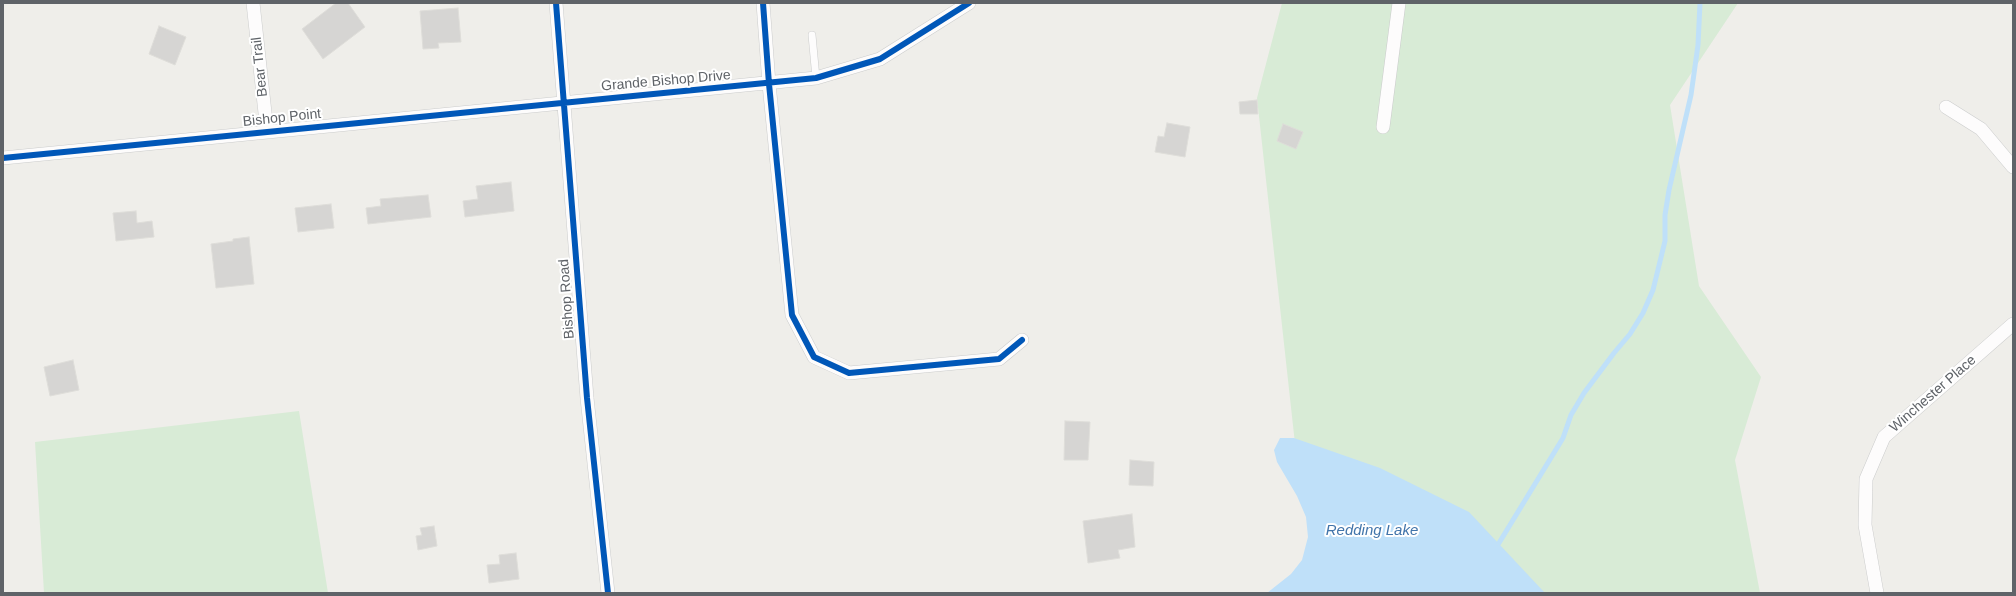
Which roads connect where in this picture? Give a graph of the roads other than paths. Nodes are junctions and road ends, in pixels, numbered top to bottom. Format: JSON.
{"nodes":[{"id":1,"x":253,"y":3,"type":"edge"},
{"id":2,"x":556,"y":3,"type":"edge"},
{"id":3,"x":763,"y":3,"type":"edge"},
{"id":4,"x":969,"y":3,"type":"edge"},
{"id":5,"x":1399,"y":3,"type":"edge"},
{"id":6,"x":812,"y":35,"type":"dead end"},
{"id":7,"x":816,"y":78,"type":"junction"},
{"id":8,"x":769,"y":84,"type":"junction"},
{"id":9,"x":564,"y":102,"type":"junction"},
{"id":10,"x":1946,"y":107,"type":"dead end"},
{"id":11,"x":1383,"y":127,"type":"dead end"},
{"id":12,"x":267,"y":131,"type":"junction"},
{"id":13,"x":3,"y":158,"type":"edge"},
{"id":14,"x":2013,"y":167,"type":"edge"},
{"id":15,"x":2013,"y":324,"type":"edge"},
{"id":16,"x":1022,"y":340,"type":"dead end"},
{"id":17,"x":608,"y":593,"type":"edge"},
{"id":18,"x":1877,"y":593,"type":"edge"}],
"edges":[{"from":1,"to":12,"type":"street","name":"Bear Trail"},
{"from":2,"to":9,"type":"street","name":"Bishop Road"},
{"from":3,"to":8,"type":"street"},
{"from":4,"to":7,"type":"street","name":"Grande Bishop Drive"},
{"from":5,"to":11,"type":"street"},
{"from":6,"to":7,"type":"lane"},
{"from":7,"to":8,"type":"street","name":"Grande Bishop Drive"},
{"from":8,"to":9,"type":"street","name":"Grande Bishop Drive"},
{"from":8,"to":16,"type":"street"},
{"from":9,"to":12,"type":"street","name":"Bishop Point"},
{"from":9,"to":17,"type":"street","name":"Bishop Road"},
{"from":10,"to":14,"type":"street"},
{"from":12,"to":13,"type":"street","name":"Bishop Point"},
{"from":15,"to":18,"type":"street","name":"Winchester Place"}]}
